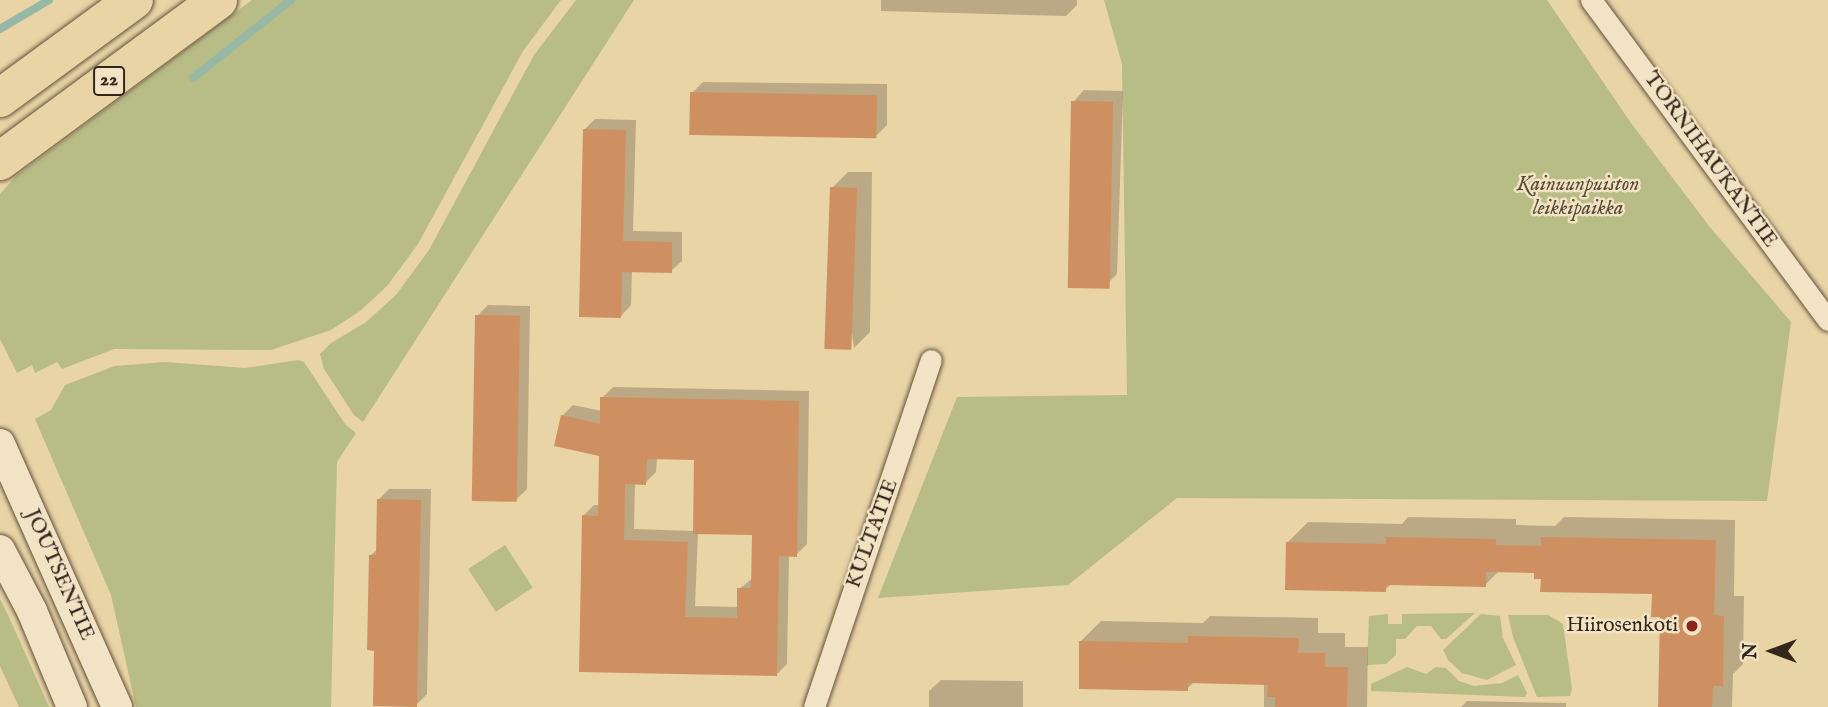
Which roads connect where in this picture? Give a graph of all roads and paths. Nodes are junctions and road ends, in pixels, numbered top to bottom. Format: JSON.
{"nodes":[{"id":1,"x":134,"y":0,"type":"edge"},
{"id":2,"x":218,"y":0,"type":"edge"},
{"id":3,"x":1591,"y":0,"type":"edge"},
{"id":4,"x":0,"y":98,"type":"edge"},
{"id":5,"x":0,"y":161,"type":"edge"},
{"id":6,"x":1828,"y":320,"type":"edge"},
{"id":7,"x":931,"y":360,"type":"dead end"},
{"id":8,"x":0,"y":444,"type":"edge"},
{"id":9,"x":0,"y":550,"type":"edge"},
{"id":10,"x":72,"y":707,"type":"edge"},
{"id":11,"x":117,"y":707,"type":"edge"},
{"id":12,"x":814,"y":707,"type":"edge"}],
"edges":[{"from":1,"to":4,"type":"highway","number":"22"},
{"from":2,"to":5,"type":"highway","number":"22"},
{"from":3,"to":6,"type":"street","name":"TORNIHAUKANTIE"},
{"from":7,"to":12,"type":"street","name":"KULTATIE"},
{"from":8,"to":11,"type":"main road","name":"JOUTSENTIE"},
{"from":9,"to":10,"type":"main road","name":"JOUTSENTIE"}]}
